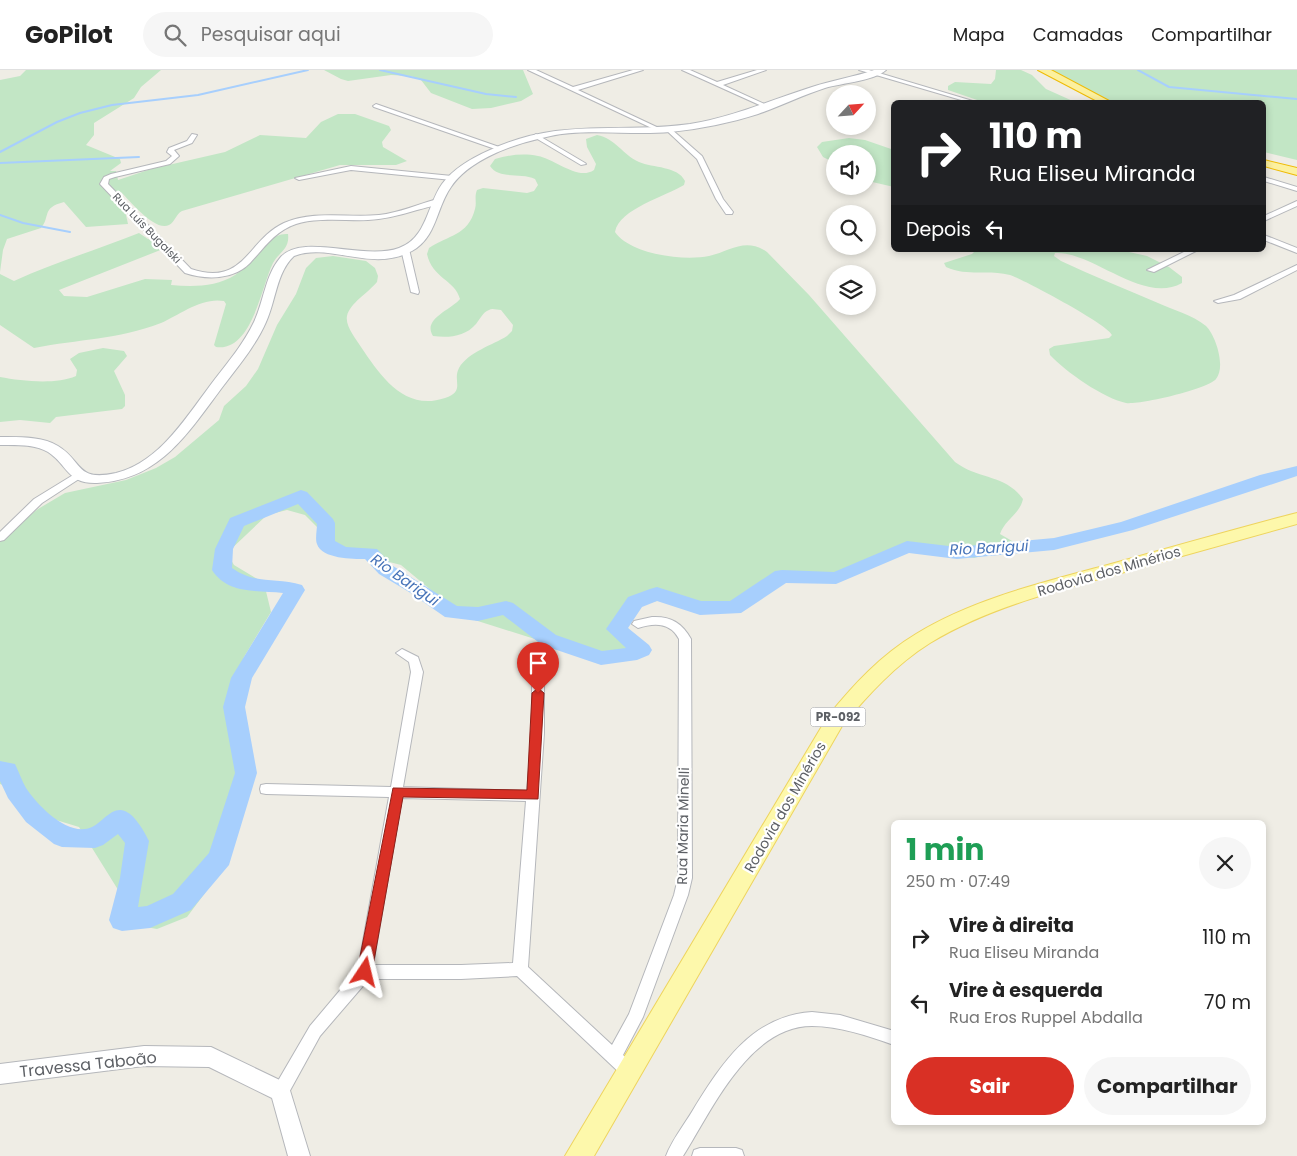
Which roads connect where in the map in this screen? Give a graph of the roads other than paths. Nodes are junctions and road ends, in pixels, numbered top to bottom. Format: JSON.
{"nodes":[{"id":1,"x":531,"y":70,"type":"edge"},
{"id":2,"x":640,"y":70,"type":"edge"},
{"id":3,"x":685,"y":70,"type":"edge"},
{"id":4,"x":763,"y":70,"type":"edge"},
{"id":5,"x":862,"y":70,"type":"edge"},
{"id":6,"x":1043,"y":70,"type":"edge"},
{"id":7,"x":878,"y":72,"type":"edge"},
{"id":8,"x":718,"y":84,"type":"junction"},
{"id":9,"x":574,"y":90,"type":"junction"},
{"id":10,"x":967,"y":100,"type":"edge"},
{"id":11,"x":1102,"y":100,"type":"edge"},
{"id":12,"x":376,"y":106,"type":"dead end"},
{"id":13,"x":768,"y":107,"type":"junction"},
{"id":14,"x":664,"y":130,"type":"junction"},
{"id":15,"x":194,"y":134,"type":"dead end"},
{"id":16,"x":536,"y":136,"type":"junction"},
{"id":17,"x":500,"y":149,"type":"junction"},
{"id":18,"x":583,"y":164,"type":"dead end"},
{"id":19,"x":1266,"y":164,"type":"edge"},
{"id":20,"x":1297,"y":172,"type":"edge"},
{"id":21,"x":299,"y":178,"type":"dead end"},
{"id":22,"x":452,"y":178,"type":"junction"},
{"id":23,"x":1266,"y":180,"type":"edge"},
{"id":24,"x":1297,"y":189,"type":"edge"},
{"id":25,"x":438,"y":201,"type":"junction"},
{"id":26,"x":1297,"y":203,"type":"edge"},
{"id":27,"x":730,"y":212,"type":"dead end"},
{"id":28,"x":1266,"y":218,"type":"edge"},
{"id":29,"x":1266,"y":238,"type":"edge"},
{"id":30,"x":405,"y":249,"type":"junction"},
{"id":31,"x":1297,"y":251,"type":"edge"},
{"id":32,"x":1190,"y":252,"type":"edge"},
{"id":33,"x":1297,"y":267,"type":"edge"},
{"id":34,"x":1151,"y":270,"type":"dead end"},
{"id":35,"x":415,"y":292,"type":"dead end"},
{"id":36,"x":1218,"y":301,"type":"dead end"},
{"id":37,"x":0,"y":441,"type":"edge"},
{"id":38,"x":78,"y":475,"type":"junction"},
{"id":39,"x":1297,"y":518,"type":"edge"},
{"id":40,"x":0,"y":538,"type":"edge"},
{"id":41,"x":638,"y":624,"type":"dead end"},
{"id":42,"x":402,"y":654,"type":"dead end"},
{"id":43,"x":538,"y":673,"type":"dead end"},
{"id":44,"x":266,"y":789,"type":"dead end"},
{"id":45,"x":398,"y":792,"type":"junction"},
{"id":46,"x":533,"y":796,"type":"junction"},
{"id":47,"x":520,"y":969,"type":"junction"},
{"id":48,"x":365,"y":972,"type":"junction"},
{"id":49,"x":891,"y":1037,"type":"edge"},
{"id":50,"x":614,"y":1056,"type":"junction"},
{"id":51,"x":630,"y":1071,"type":"junction"},
{"id":52,"x":0,"y":1074,"type":"edge"},
{"id":53,"x":281,"y":1091,"type":"junction"},
{"id":54,"x":299,"y":1156,"type":"edge"},
{"id":55,"x":579,"y":1156,"type":"edge"},
{"id":56,"x":674,"y":1156,"type":"edge"},
{"id":57,"x":700,"y":1156,"type":"edge"},
{"id":58,"x":736,"y":1156,"type":"edge"}],
"edges":[{"from":1,"to":9,"type":"street"},
{"from":2,"to":9,"type":"street"},
{"from":3,"to":8,"type":"street"},
{"from":4,"to":8,"type":"street"},
{"from":5,"to":7,"type":"street"},
{"from":6,"to":11,"type":"highway"},
{"from":7,"to":10,"type":"street"},
{"from":7,"to":13,"type":"main road"},
{"from":8,"to":13,"type":"street"},
{"from":9,"to":14,"type":"street"},
{"from":12,"to":17,"type":"street"},
{"from":13,"to":14,"type":"main road"},
{"from":14,"to":16,"type":"main road"},
{"from":14,"to":27,"type":"street"},
{"from":15,"to":25,"type":"street","name":"Rua Luís Bugalski"},
{"from":16,"to":17,"type":"main road"},
{"from":16,"to":18,"type":"street"},
{"from":17,"to":22,"type":"main road"},
{"from":19,"to":20,"type":"highway"},
{"from":21,"to":22,"type":"street"},
{"from":22,"to":25,"type":"main road"},
{"from":23,"to":24,"type":"street"},
{"from":25,"to":30,"type":"main road"},
{"from":26,"to":28,"type":"street"},
{"from":29,"to":31,"type":"street"},
{"from":30,"to":35,"type":"street"},
{"from":30,"to":38,"type":"main road"},
{"from":32,"to":34,"type":"street"},
{"from":33,"to":36,"type":"street"},
{"from":37,"to":38,"type":"main road"},
{"from":38,"to":40,"type":"street"},
{"from":39,"to":51,"type":"main road","name":"Rodovia dos Minérios","number":"PR-092"},
{"from":41,"to":50,"type":"street","name":"Rua Maria Minelli"},
{"from":42,"to":45,"type":"street"},
{"from":43,"to":46,"type":"street"},
{"from":44,"to":45,"type":"street"},
{"from":45,"to":46,"type":"street"},
{"from":45,"to":48,"type":"street"},
{"from":46,"to":47,"type":"street"},
{"from":47,"to":48,"type":"street"},
{"from":47,"to":50,"type":"street"},
{"from":48,"to":53,"type":"street"},
{"from":49,"to":56,"type":"street"},
{"from":50,"to":51,"type":"street"},
{"from":51,"to":55,"type":"main road","name":"Rodovia dos Minérios","number":"PR-092"},
{"from":52,"to":53,"type":"street","name":"Travessa Taboão"},
{"from":53,"to":54,"type":"street"},
{"from":57,"to":58,"type":"street"}]}
